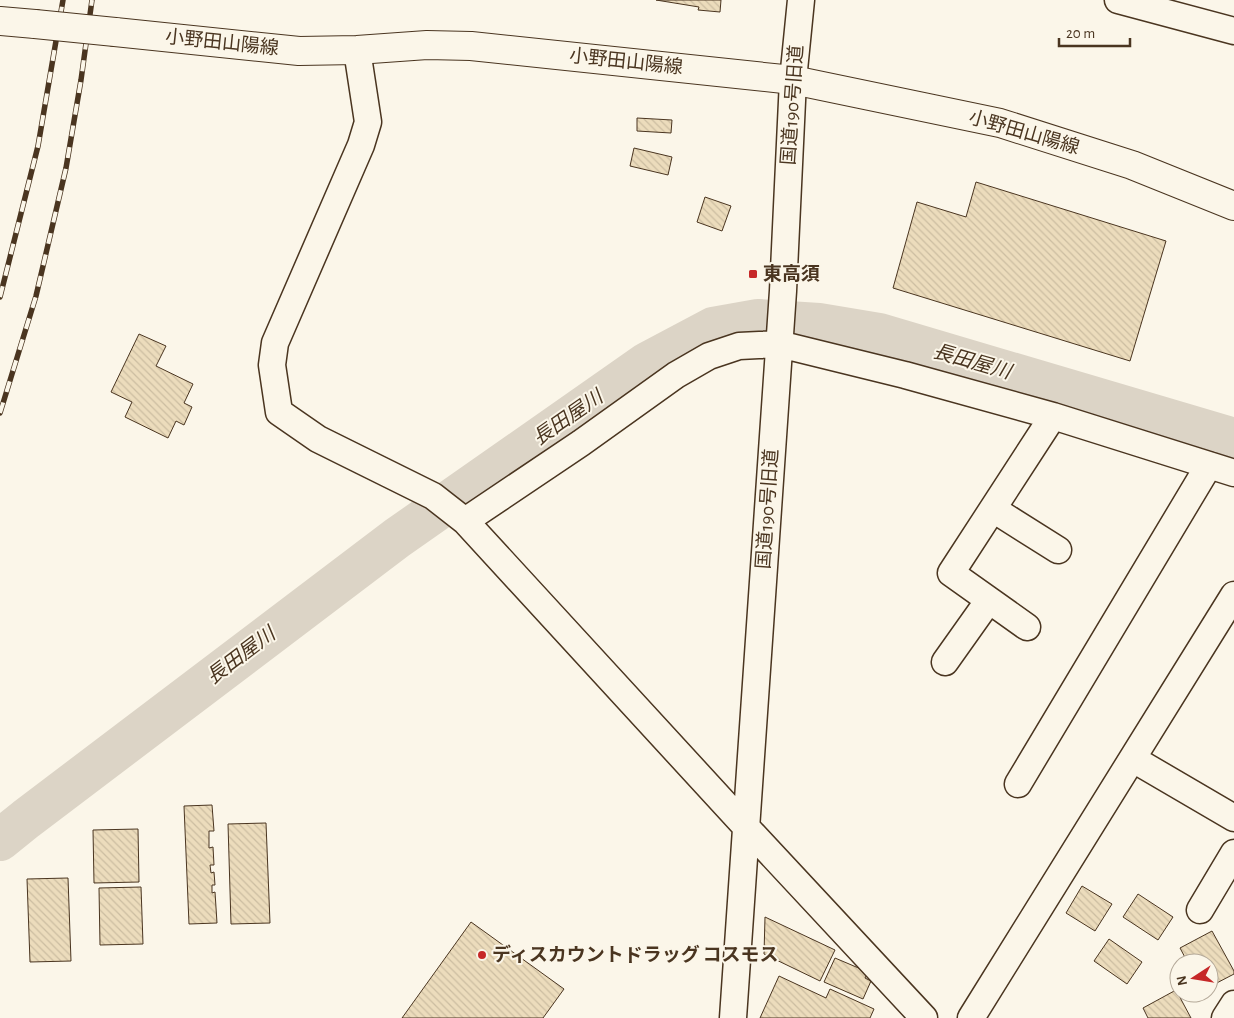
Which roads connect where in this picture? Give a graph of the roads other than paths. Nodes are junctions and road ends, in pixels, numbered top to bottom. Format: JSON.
{"nodes":[{"id":1,"x":801,"y":0,"type":"edge"},
{"id":2,"x":1118,"y":0,"type":"edge"},
{"id":3,"x":0,"y":21,"type":"edge"},
{"id":4,"x":1234,"y":31,"type":"edge"},
{"id":5,"x":357,"y":50,"type":"junction"},
{"id":6,"x":793,"y":80,"type":"junction"},
{"id":7,"x":1234,"y":206,"type":"edge"},
{"id":8,"x":779,"y":341,"type":"junction"},
{"id":9,"x":1052,"y":416,"type":"junction"},
{"id":10,"x":1209,"y":466,"type":"junction"},
{"id":11,"x":1234,"y":473,"type":"edge"},
{"id":12,"x":993,"y":509,"type":"junction"},
{"id":13,"x":463,"y":519,"type":"junction"},
{"id":14,"x":1058,"y":550,"type":"dead end"},
{"id":15,"x":1234,"y":595,"type":"edge"},
{"id":16,"x":989,"y":600,"type":"junction"},
{"id":17,"x":1027,"y":627,"type":"dead end"},
{"id":18,"x":946,"y":662,"type":"dead end"},
{"id":19,"x":1133,"y":759,"type":"junction"},
{"id":20,"x":1018,"y":784,"type":"dead end"},
{"id":21,"x":1234,"y":818,"type":"edge"},
{"id":22,"x":747,"y":828,"type":"junction"},
{"id":23,"x":1234,"y":854,"type":"edge"},
{"id":24,"x":1200,"y":910,"type":"dead end"},
{"id":25,"x":1234,"y":1004,"type":"edge"},
{"id":26,"x":733,"y":1018,"type":"edge"},
{"id":27,"x":924,"y":1018,"type":"edge"},
{"id":28,"x":971,"y":1018,"type":"edge"},
{"id":29,"x":1226,"y":1018,"type":"edge"}],
"edges":[{"from":1,"to":6,"type":"street","name":"国道190号旧道"},
{"from":2,"to":4,"type":"street"},
{"from":3,"to":5,"type":"main road","name":"小野田山陽線","bridge":true},
{"from":5,"to":6,"type":"main road","name":"小野田山陽線"},
{"from":5,"to":13,"type":"street"},
{"from":6,"to":7,"type":"main road","name":"小野田山陽線"},
{"from":6,"to":8,"type":"street","name":"国道190号旧道"},
{"from":8,"to":9,"type":"street"},
{"from":8,"to":13,"type":"street"},
{"from":8,"to":22,"type":"street","name":"国道190号旧道"},
{"from":9,"to":10,"type":"street"},
{"from":9,"to":12,"type":"street"},
{"from":10,"to":11,"type":"street"},
{"from":10,"to":20,"type":"street"},
{"from":12,"to":14,"type":"street"},
{"from":12,"to":16,"type":"street"},
{"from":13,"to":22,"type":"street"},
{"from":15,"to":19,"type":"street"},
{"from":16,"to":17,"type":"street"},
{"from":16,"to":18,"type":"street"},
{"from":19,"to":21,"type":"street"},
{"from":19,"to":28,"type":"street"},
{"from":22,"to":26,"type":"street","name":"国道190号旧道"},
{"from":22,"to":27,"type":"street"},
{"from":23,"to":24,"type":"street"},
{"from":25,"to":29,"type":"street"}]}
